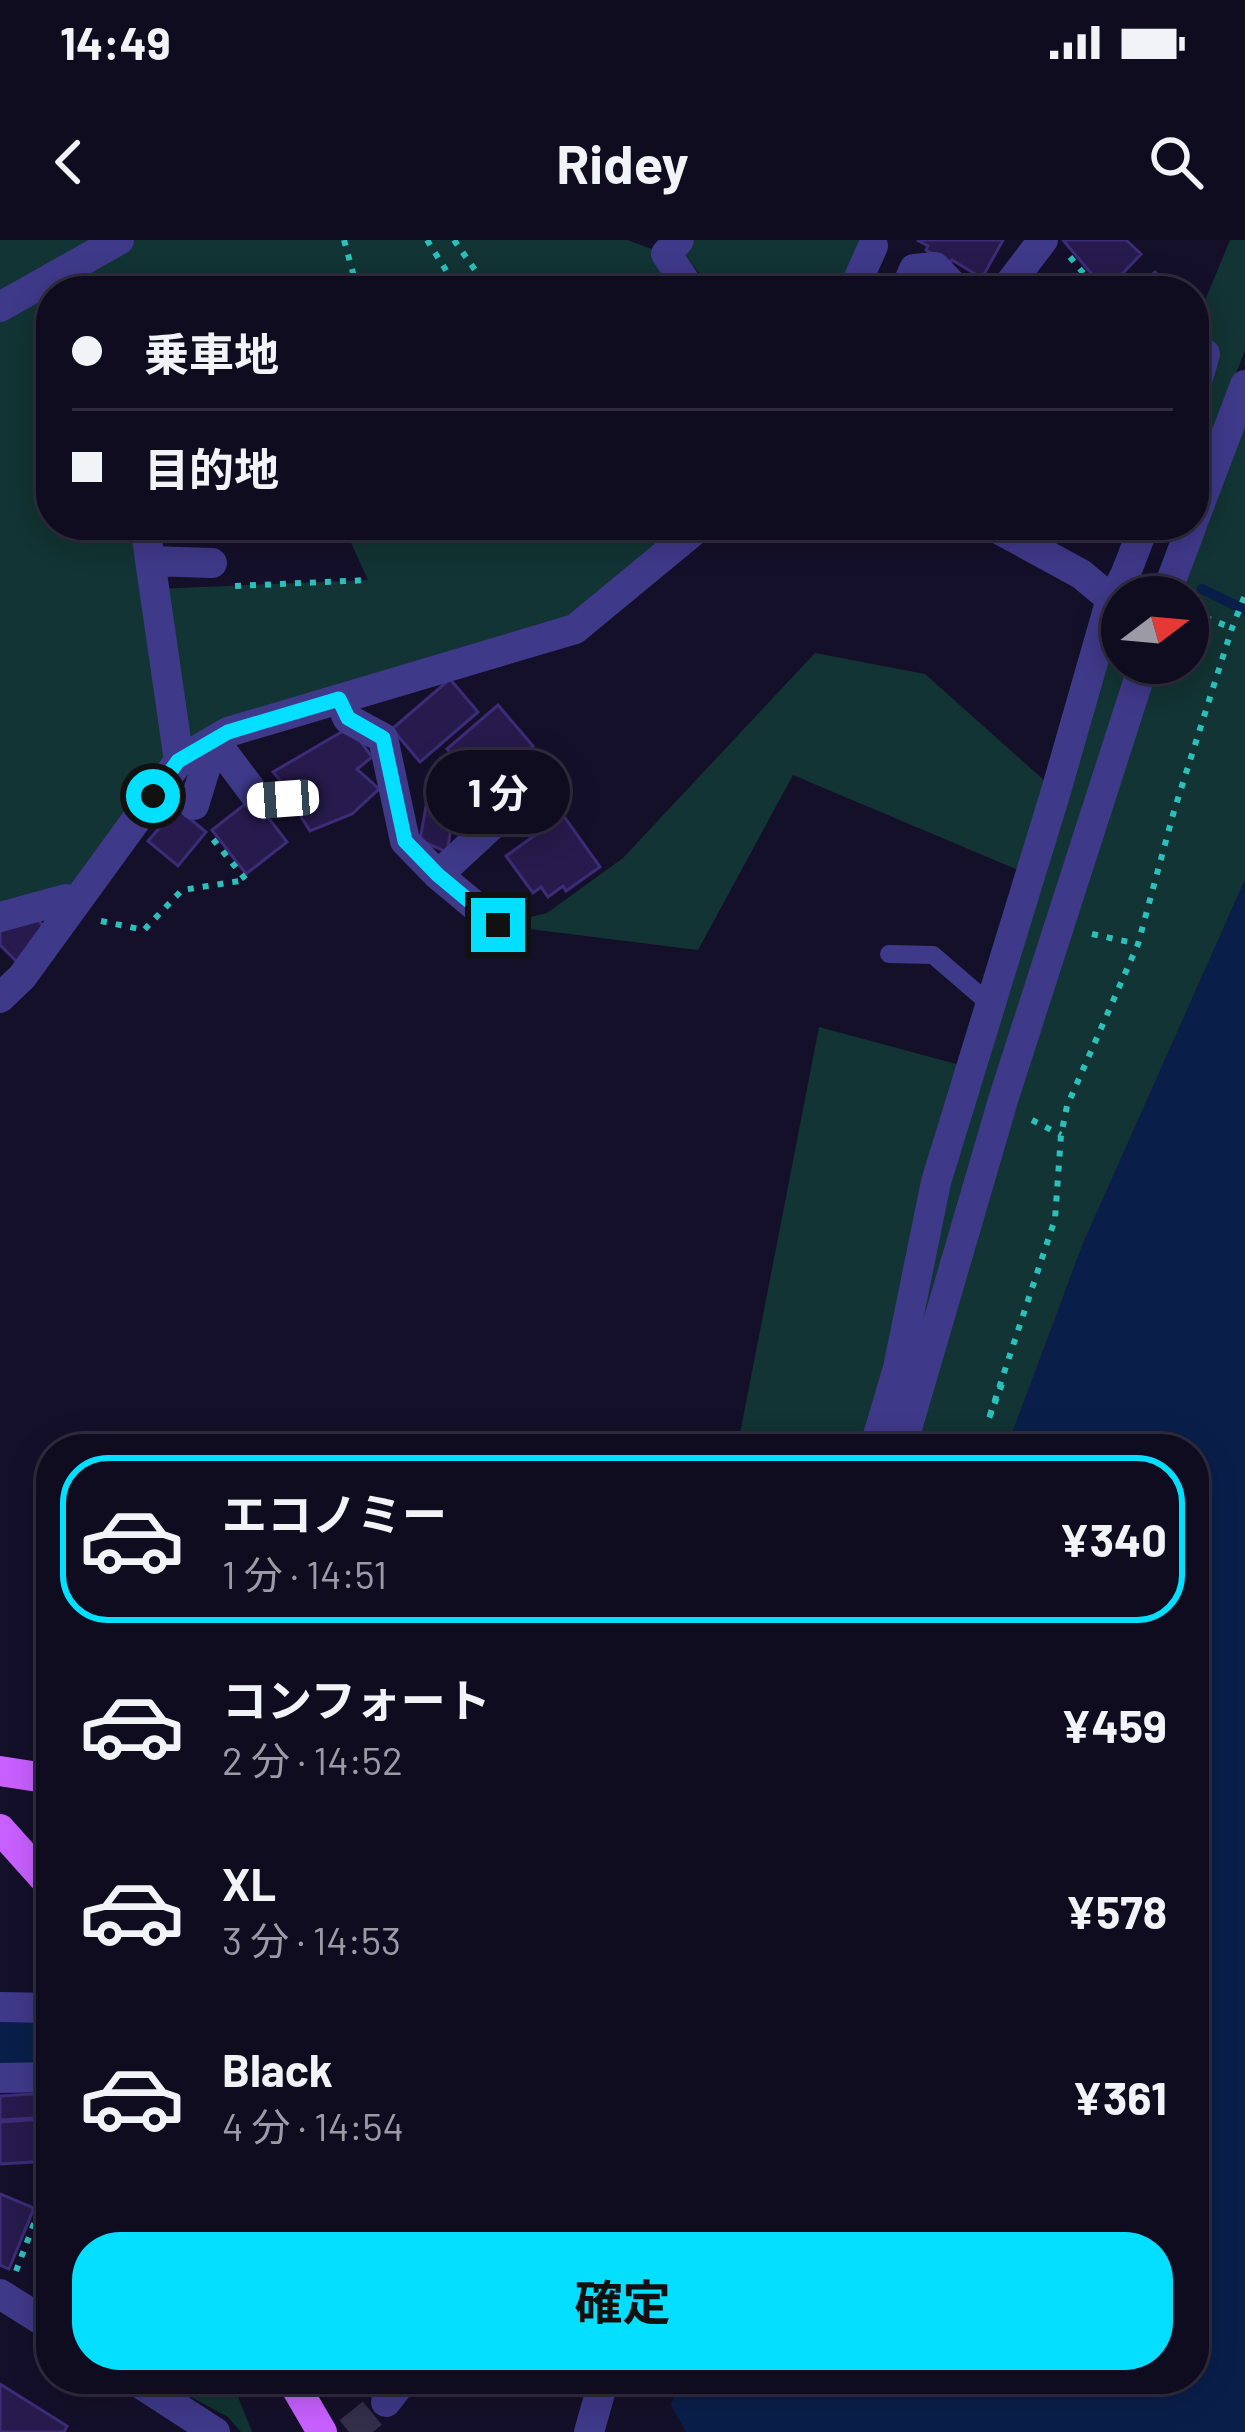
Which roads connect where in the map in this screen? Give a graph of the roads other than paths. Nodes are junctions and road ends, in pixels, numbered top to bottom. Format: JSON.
{"nodes":[{"id":1,"x":119,"y":240,"type":"edge"},
{"id":2,"x":679,"y":240,"type":"edge"},
{"id":3,"x":1043,"y":240,"type":"edge"},
{"id":4,"x":873,"y":246,"type":"dead end"},
{"id":5,"x":56,"y":276,"type":"edge"},
{"id":6,"x":681,"y":276,"type":"edge"},
{"id":7,"x":860,"y":276,"type":"edge"},
{"id":8,"x":911,"y":276,"type":"edge"},
{"id":9,"x":944,"y":276,"type":"edge"},
{"id":10,"x":1015,"y":276,"type":"edge"},
{"id":11,"x":36,"y":287,"type":"edge"},
{"id":12,"x":0,"y":308,"type":"edge"},
{"id":13,"x":1245,"y":385,"type":"edge"},
{"id":14,"x":1209,"y":480,"type":"edge"},
{"id":15,"x":147,"y":540,"type":"edge"},
{"id":16,"x":682,"y":540,"type":"edge"},
{"id":17,"x":1019,"y":540,"type":"edge"},
{"id":18,"x":1138,"y":540,"type":"edge"},
{"id":19,"x":1186,"y":540,"type":"edge"},
{"id":20,"x":150,"y":561,"type":"junction"},
{"id":21,"x":219,"y":575,"type":"road end"},
{"id":22,"x":1126,"y":576,"type":"edge"},
{"id":23,"x":1173,"y":576,"type":"edge"},
{"id":24,"x":1101,"y":591,"type":"edge"},
{"id":25,"x":1101,"y":633,"type":"edge"},
{"id":26,"x":1137,"y":684,"type":"edge"},
{"id":27,"x":339,"y":699,"type":"junction"},
{"id":28,"x":214,"y":740,"type":"junction"},
{"id":29,"x":178,"y":761,"type":"junction"},
{"id":30,"x":283,"y":799,"type":"dead end"},
{"id":31,"x":194,"y":805,"type":"dead end"},
{"id":32,"x":493,"y":824,"type":"dead end"},
{"id":33,"x":438,"y":875,"type":"junction"},
{"id":34,"x":72,"y":909,"type":"junction"},
{"id":35,"x":0,"y":916,"type":"edge"},
{"id":36,"x":498,"y":925,"type":"dead end"},
{"id":37,"x":889,"y":954,"type":"dead end"},
{"id":38,"x":0,"y":998,"type":"edge"},
{"id":39,"x":991,"y":1006,"type":"junction"},
{"id":40,"x":910,"y":1372,"type":"junction"},
{"id":41,"x":881,"y":1434,"type":"edge"},
{"id":42,"x":903,"y":1434,"type":"edge"},
{"id":43,"x":0,"y":1771,"type":"edge"},
{"id":44,"x":36,"y":1777,"type":"edge"},
{"id":45,"x":0,"y":1829,"type":"edge"},
{"id":46,"x":36,"y":1869,"type":"edge"},
{"id":47,"x":0,"y":2006,"type":"edge"},
{"id":48,"x":36,"y":2007,"type":"edge"},
{"id":49,"x":36,"y":2077,"type":"edge"},
{"id":50,"x":0,"y":2078,"type":"edge"},
{"id":51,"x":3,"y":2296,"type":"edge"},
{"id":52,"x":36,"y":2317,"type":"edge"},
{"id":53,"x":156,"y":2394,"type":"edge"},
{"id":54,"x":300,"y":2394,"type":"edge"},
{"id":55,"x":600,"y":2394,"type":"edge"},
{"id":56,"x":215,"y":2432,"type":"edge"},
{"id":57,"x":322,"y":2432,"type":"edge"},
{"id":58,"x":589,"y":2432,"type":"edge"}],
"edges":[{"from":1,"to":5,"type":"street"},
{"from":2,"to":6,"type":"street"},
{"from":3,"to":10,"type":"street"},
{"from":4,"to":7,"type":"street"},
{"from":8,"to":9,"type":"street"},
{"from":11,"to":12,"type":"street"},
{"from":13,"to":14,"type":"street"},
{"from":15,"to":20,"type":"street"},
{"from":16,"to":27,"type":"street"},
{"from":17,"to":24,"type":"street"},
{"from":18,"to":22,"type":"street"},
{"from":19,"to":23,"type":"street"},
{"from":20,"to":21,"type":"street"},
{"from":20,"to":29,"type":"street"},
{"from":25,"to":39,"type":"street"},
{"from":26,"to":40,"type":"street"},
{"from":27,"to":28,"type":"street"},
{"from":27,"to":33,"type":"street"},
{"from":28,"to":29,"type":"street"},
{"from":28,"to":30,"type":"street"},
{"from":28,"to":31,"type":"street"},
{"from":29,"to":34,"type":"street"},
{"from":32,"to":33,"type":"street"},
{"from":33,"to":36,"type":"street"},
{"from":34,"to":35,"type":"street"},
{"from":34,"to":38,"type":"street"},
{"from":37,"to":39,"type":"lane"},
{"from":39,"to":40,"type":"street"},
{"from":40,"to":41,"type":"street"},
{"from":40,"to":42,"type":"street"},
{"from":43,"to":44,"type":"main road"},
{"from":45,"to":46,"type":"main road"},
{"from":47,"to":48,"type":"street"},
{"from":49,"to":50,"type":"street"},
{"from":51,"to":52,"type":"street"},
{"from":53,"to":56,"type":"street"},
{"from":54,"to":57,"type":"main road"},
{"from":55,"to":58,"type":"street"}]}
